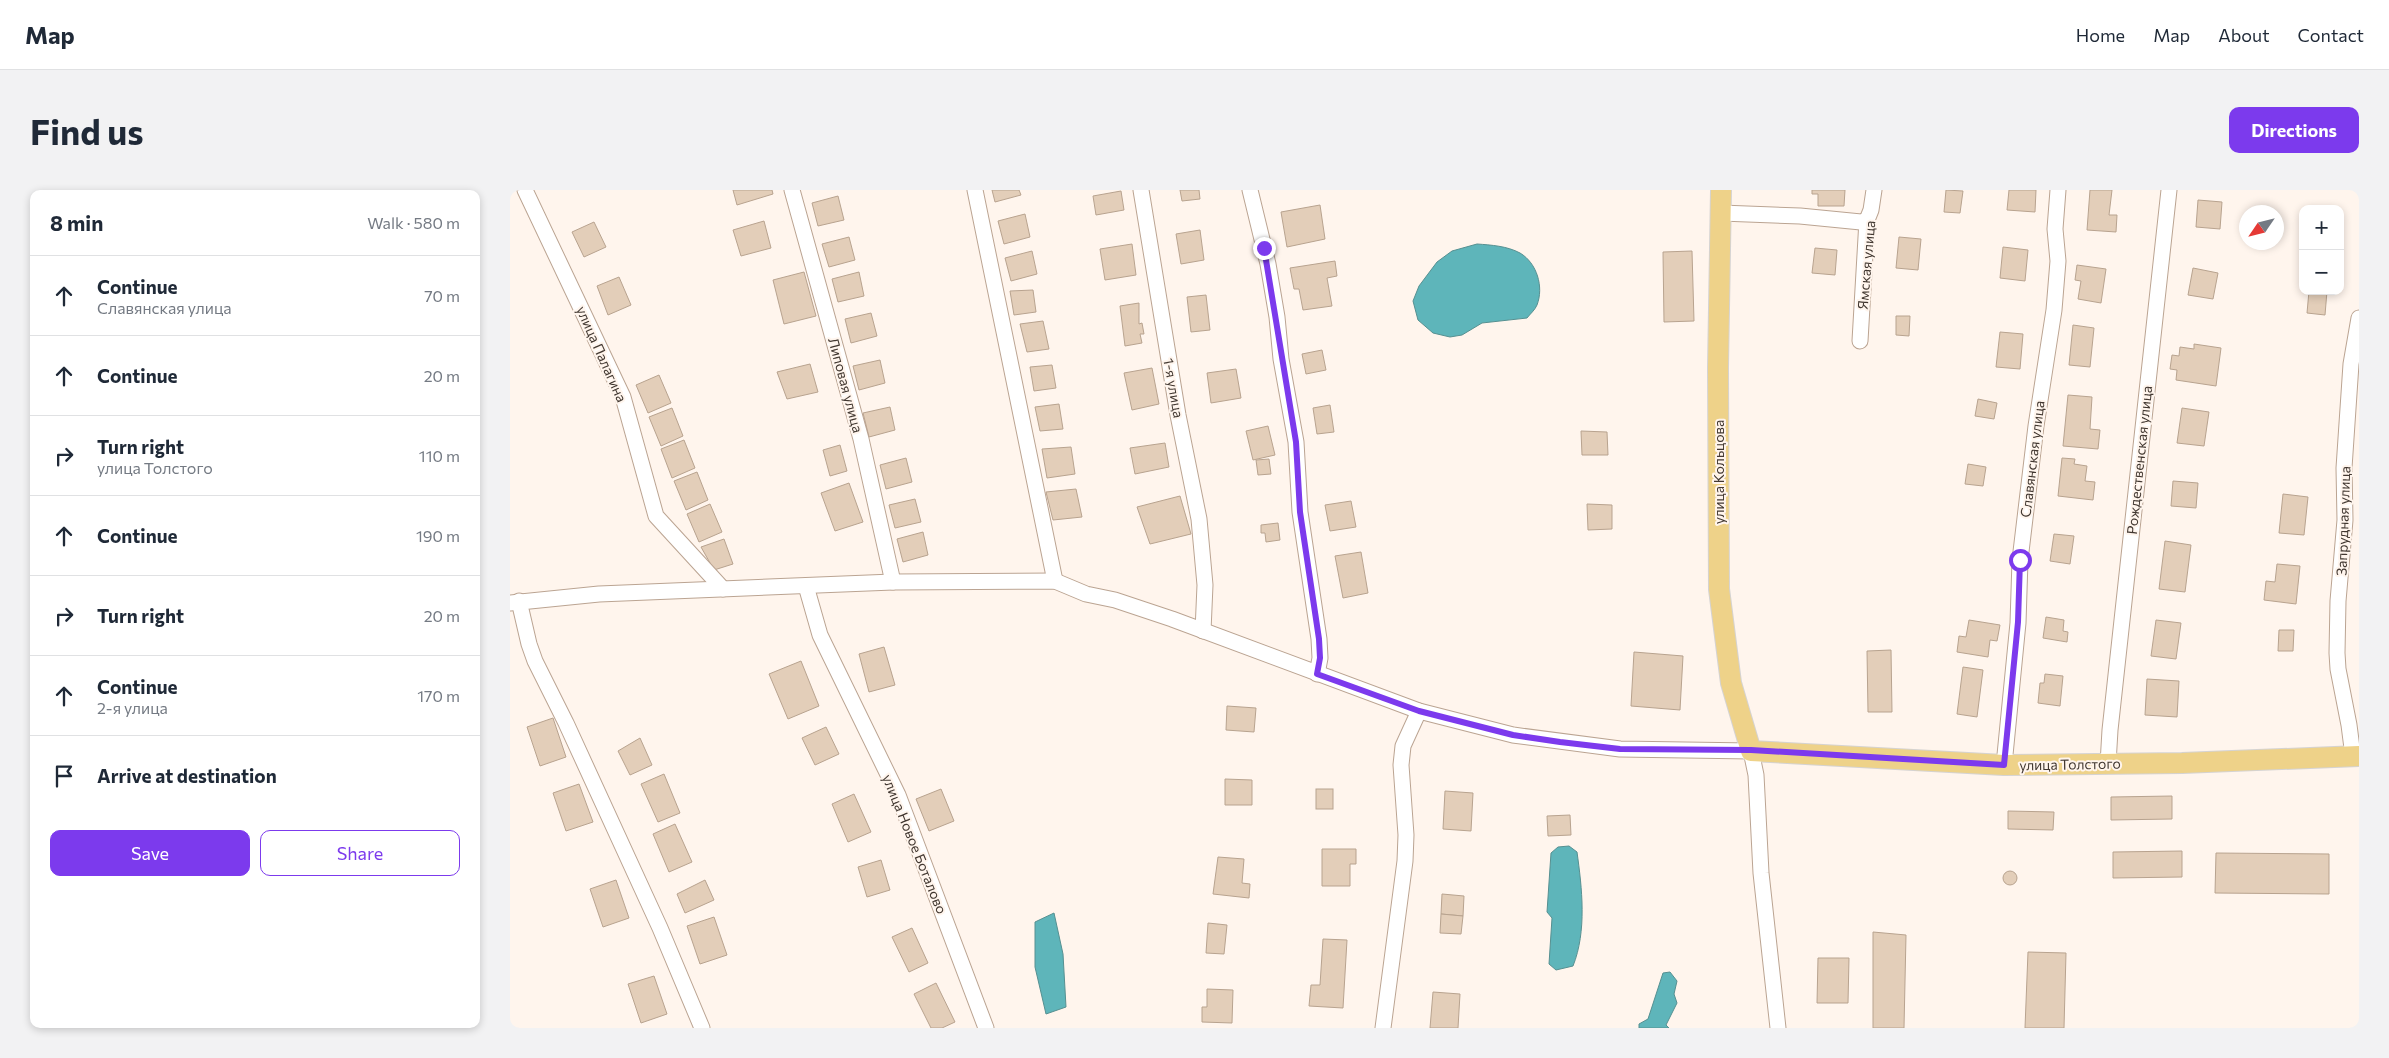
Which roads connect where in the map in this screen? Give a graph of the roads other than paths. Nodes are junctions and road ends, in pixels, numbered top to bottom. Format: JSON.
{"nodes":[{"id":1,"x":526,"y":190,"type":"edge"},
{"id":2,"x":792,"y":190,"type":"edge"},
{"id":3,"x":975,"y":190,"type":"edge"},
{"id":4,"x":1141,"y":190,"type":"edge"},
{"id":5,"x":1250,"y":190,"type":"edge"},
{"id":6,"x":1721,"y":190,"type":"edge"},
{"id":7,"x":1874,"y":190,"type":"edge"},
{"id":8,"x":2058,"y":190,"type":"edge"},
{"id":9,"x":2169,"y":190,"type":"edge"},
{"id":10,"x":1721,"y":214,"type":"junction"},
{"id":11,"x":1866,"y":220,"type":"junction"},
{"id":12,"x":2359,"y":318,"type":"edge"},
{"id":13,"x":1860,"y":341,"type":"dead end"},
{"id":14,"x":1055,"y":581,"type":"junction"},
{"id":15,"x":893,"y":582,"type":"junction"},
{"id":16,"x":806,"y":586,"type":"junction"},
{"id":17,"x":723,"y":589,"type":"junction"},
{"id":18,"x":515,"y":602,"type":"edge"},
{"id":19,"x":1203,"y":631,"type":"junction"},
{"id":20,"x":1317,"y":674,"type":"junction"},
{"id":21,"x":1419,"y":711,"type":"junction"},
{"id":22,"x":1751,"y":750,"type":"junction"},
{"id":23,"x":2356,"y":756,"type":"edge"},
{"id":24,"x":2108,"y":764,"type":"junction"},
{"id":25,"x":2004,"y":765,"type":"junction"},
{"id":26,"x":702,"y":1028,"type":"edge"},
{"id":27,"x":986,"y":1028,"type":"edge"},
{"id":28,"x":1383,"y":1028,"type":"edge"},
{"id":29,"x":1778,"y":1028,"type":"edge"}],
"edges":[{"from":1,"to":17,"type":"street","name":"улица Палагина"},
{"from":2,"to":15,"type":"street","name":"Липовая улица"},
{"from":3,"to":14,"type":"street"},
{"from":4,"to":19,"type":"street","name":"1-я улица"},
{"from":5,"to":20,"type":"street"},
{"from":6,"to":10,"type":"main road","name":"улица Кольцова"},
{"from":7,"to":11,"type":"street","name":"Ямская улица"},
{"from":8,"to":25,"type":"street","name":"Славянская улица"},
{"from":9,"to":24,"type":"street","name":"Рождественская улица"},
{"from":10,"to":11,"type":"street"},
{"from":10,"to":22,"type":"main road","name":"улица Кольцова"},
{"from":11,"to":13,"type":"street","name":"Ямская улица"},
{"from":12,"to":23,"type":"street","name":"Запрудная улица"},
{"from":14,"to":15,"type":"street"},
{"from":14,"to":19,"type":"street"},
{"from":15,"to":16,"type":"street"},
{"from":16,"to":17,"type":"street"},
{"from":16,"to":27,"type":"street","name":"улица Новое Боталово"},
{"from":17,"to":18,"type":"street"},
{"from":18,"to":26,"type":"street"},
{"from":19,"to":20,"type":"street"},
{"from":20,"to":21,"type":"street"},
{"from":21,"to":22,"type":"street"},
{"from":21,"to":28,"type":"street"},
{"from":22,"to":25,"type":"main road","name":"улица Толстого"},
{"from":22,"to":29,"type":"street"},
{"from":23,"to":24,"type":"main road","name":"улица Толстого"},
{"from":24,"to":25,"type":"main road","name":"улица Толстого"}]}
